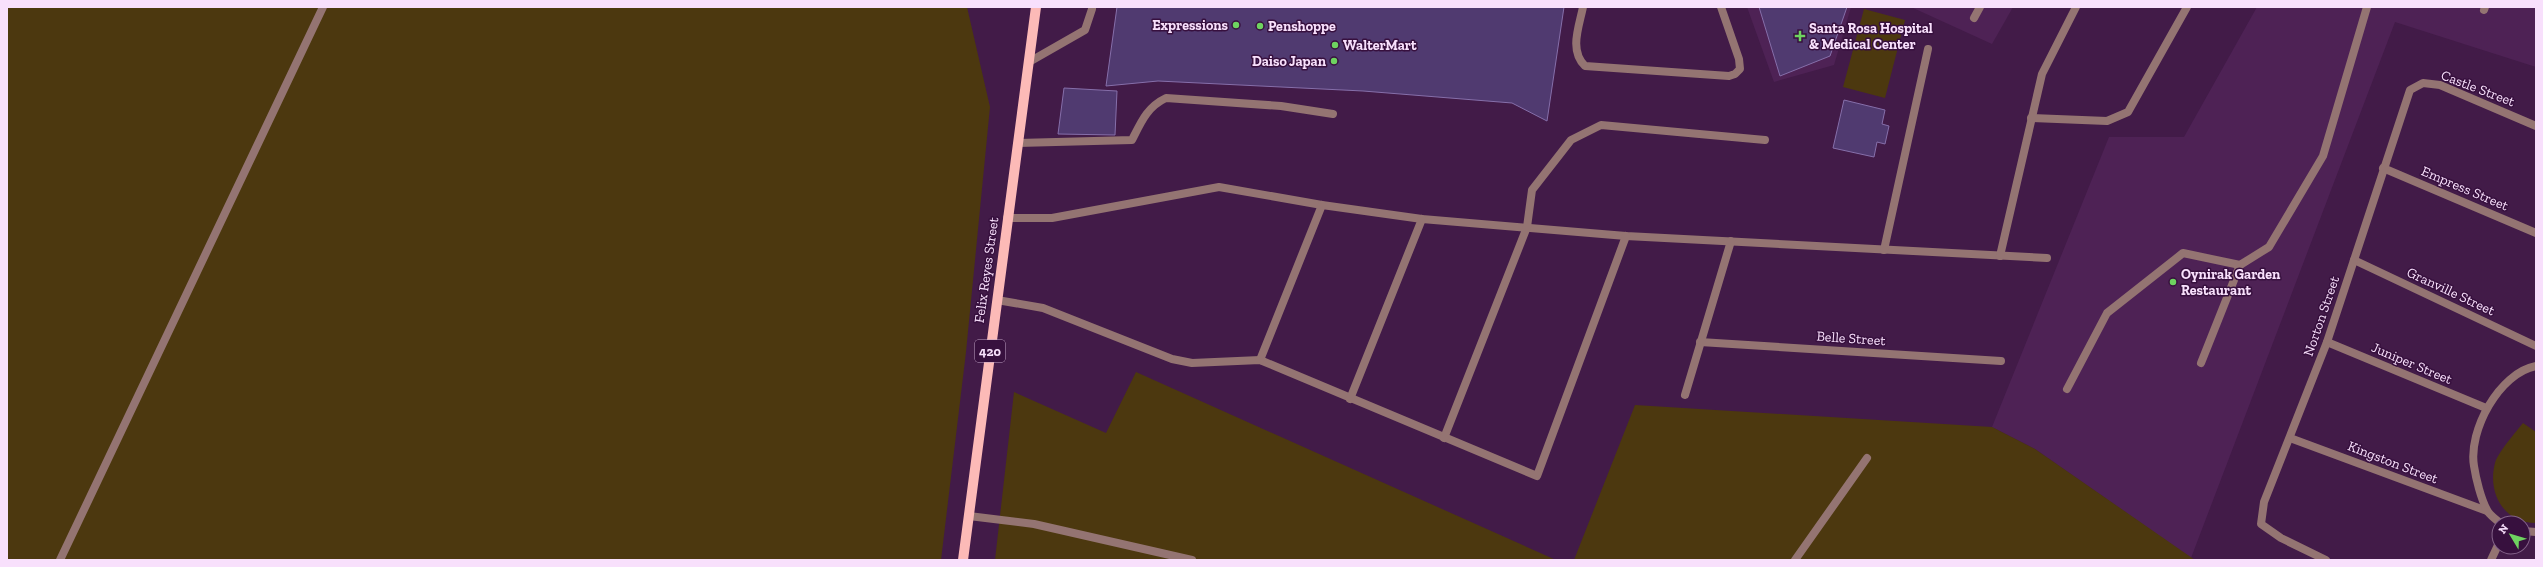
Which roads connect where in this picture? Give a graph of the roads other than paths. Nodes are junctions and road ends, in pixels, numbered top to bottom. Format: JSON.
{"nodes":[{"id":1,"x":323,"y":7,"type":"edge"},
{"id":2,"x":1036,"y":7,"type":"edge"},
{"id":3,"x":1583,"y":7,"type":"edge"},
{"id":4,"x":1721,"y":7,"type":"edge"},
{"id":5,"x":1980,"y":7,"type":"edge"},
{"id":6,"x":2076,"y":7,"type":"edge"},
{"id":7,"x":2186,"y":7,"type":"edge"},
{"id":8,"x":2367,"y":7,"type":"edge"},
{"id":9,"x":1092,"y":9,"type":"dead end"},
{"id":10,"x":1974,"y":18,"type":"dead end"},
{"id":11,"x":1928,"y":48,"type":"dead end"},
{"id":12,"x":1029,"y":62,"type":"junction"},
{"id":13,"x":2410,"y":90,"type":"joint"},
{"id":14,"x":1334,"y":114,"type":"dead end"},
{"id":15,"x":2031,"y":118,"type":"junction"},
{"id":16,"x":2536,"y":126,"type":"edge"},
{"id":17,"x":1765,"y":140,"type":"dead end"},
{"id":18,"x":1018,"y":143,"type":"junction"},
{"id":19,"x":2383,"y":168,"type":"junction"},
{"id":20,"x":1322,"y":205,"type":"junction"},
{"id":21,"x":1007,"y":218,"type":"junction"},
{"id":22,"x":1422,"y":219,"type":"junction"},
{"id":23,"x":1527,"y":226,"type":"junction"},
{"id":24,"x":2536,"y":233,"type":"edge"},
{"id":25,"x":1626,"y":236,"type":"junction"},
{"id":26,"x":1731,"y":241,"type":"junction"},
{"id":27,"x":1884,"y":250,"type":"junction"},
{"id":28,"x":2000,"y":256,"type":"junction"},
{"id":29,"x":2047,"y":258,"type":"dead end"},
{"id":30,"x":2354,"y":260,"type":"junction"},
{"id":31,"x":2240,"y":265,"type":"junction"},
{"id":32,"x":996,"y":300,"type":"junction"},
{"id":33,"x":1700,"y":342,"type":"junction"},
{"id":34,"x":2327,"y":342,"type":"junction"},
{"id":35,"x":2536,"y":346,"type":"edge"},
{"id":36,"x":1260,"y":360,"type":"junction"},
{"id":37,"x":2001,"y":361,"type":"dead end"},
{"id":38,"x":2201,"y":363,"type":"dead end"},
{"id":39,"x":2536,"y":366,"type":"edge"},
{"id":40,"x":2067,"y":389,"type":"dead end"},
{"id":41,"x":1685,"y":395,"type":"dead end"},
{"id":42,"x":1350,"y":399,"type":"junction"},
{"id":43,"x":2486,"y":408,"type":"junction"},
{"id":44,"x":1444,"y":438,"type":"junction"},
{"id":45,"x":2290,"y":438,"type":"junction"},
{"id":46,"x":1867,"y":458,"type":"dead end"},
{"id":47,"x":2487,"y":511,"type":"junction"},
{"id":48,"x":2491,"y":515,"type":"edge"},
{"id":49,"x":969,"y":516,"type":"junction"},
{"id":50,"x":60,"y":560,"type":"edge"},
{"id":51,"x":963,"y":560,"type":"edge"},
{"id":52,"x":1192,"y":560,"type":"edge"},
{"id":53,"x":1795,"y":560,"type":"edge"},
{"id":54,"x":2326,"y":560,"type":"edge"}],
"edges":[{"from":1,"to":50,"type":"street"},
{"from":2,"to":12,"type":"main road","name":"Felix Reyes Street","number":"420"},
{"from":3,"to":4,"type":"street"},
{"from":5,"to":10,"type":"street"},
{"from":6,"to":15,"type":"street"},
{"from":7,"to":15,"type":"street"},
{"from":8,"to":31,"type":"street"},
{"from":9,"to":12,"type":"street"},
{"from":11,"to":27,"type":"street"},
{"from":12,"to":18,"type":"main road","name":"Felix Reyes Street","number":"420"},
{"from":13,"to":16,"type":"street","name":"Castle Street"},
{"from":13,"to":19,"type":"street","name":"Norton Street"},
{"from":14,"to":18,"type":"street"},
{"from":15,"to":28,"type":"street"},
{"from":17,"to":23,"type":"street"},
{"from":18,"to":21,"type":"main road","name":"Felix Reyes Street","number":"420"},
{"from":19,"to":24,"type":"street","name":"Empress Street"},
{"from":19,"to":30,"type":"street","name":"Norton Street"},
{"from":20,"to":21,"type":"street"},
{"from":20,"to":22,"type":"street"},
{"from":20,"to":36,"type":"street"},
{"from":21,"to":32,"type":"main road","name":"Felix Reyes Street","number":"420"},
{"from":22,"to":23,"type":"street"},
{"from":22,"to":42,"type":"street"},
{"from":23,"to":25,"type":"street"},
{"from":23,"to":44,"type":"street"},
{"from":25,"to":26,"type":"street"},
{"from":25,"to":44,"type":"street"},
{"from":26,"to":27,"type":"street"},
{"from":26,"to":33,"type":"street"},
{"from":27,"to":28,"type":"street"},
{"from":28,"to":29,"type":"street"},
{"from":30,"to":34,"type":"street","name":"Norton Street"},
{"from":30,"to":35,"type":"street","name":"Granville Street"},
{"from":31,"to":38,"type":"street"},
{"from":31,"to":40,"type":"street"},
{"from":32,"to":36,"type":"street"},
{"from":32,"to":49,"type":"main road","name":"Felix Reyes Street","number":"420"},
{"from":33,"to":37,"type":"street","name":"Belle Street"},
{"from":33,"to":41,"type":"street"},
{"from":34,"to":43,"type":"street","name":"Juniper Street"},
{"from":34,"to":45,"type":"street","name":"Norton Street"},
{"from":36,"to":42,"type":"street"},
{"from":39,"to":43,"type":"street"},
{"from":42,"to":44,"type":"street"},
{"from":43,"to":47,"type":"street"},
{"from":45,"to":47,"type":"street","name":"Kingston Street"},
{"from":45,"to":54,"type":"street","name":"Norton Street"},
{"from":46,"to":53,"type":"street"},
{"from":47,"to":48,"type":"street"},
{"from":49,"to":51,"type":"main road","name":"Felix Reyes Street","number":"420"},
{"from":49,"to":52,"type":"street"}]}
